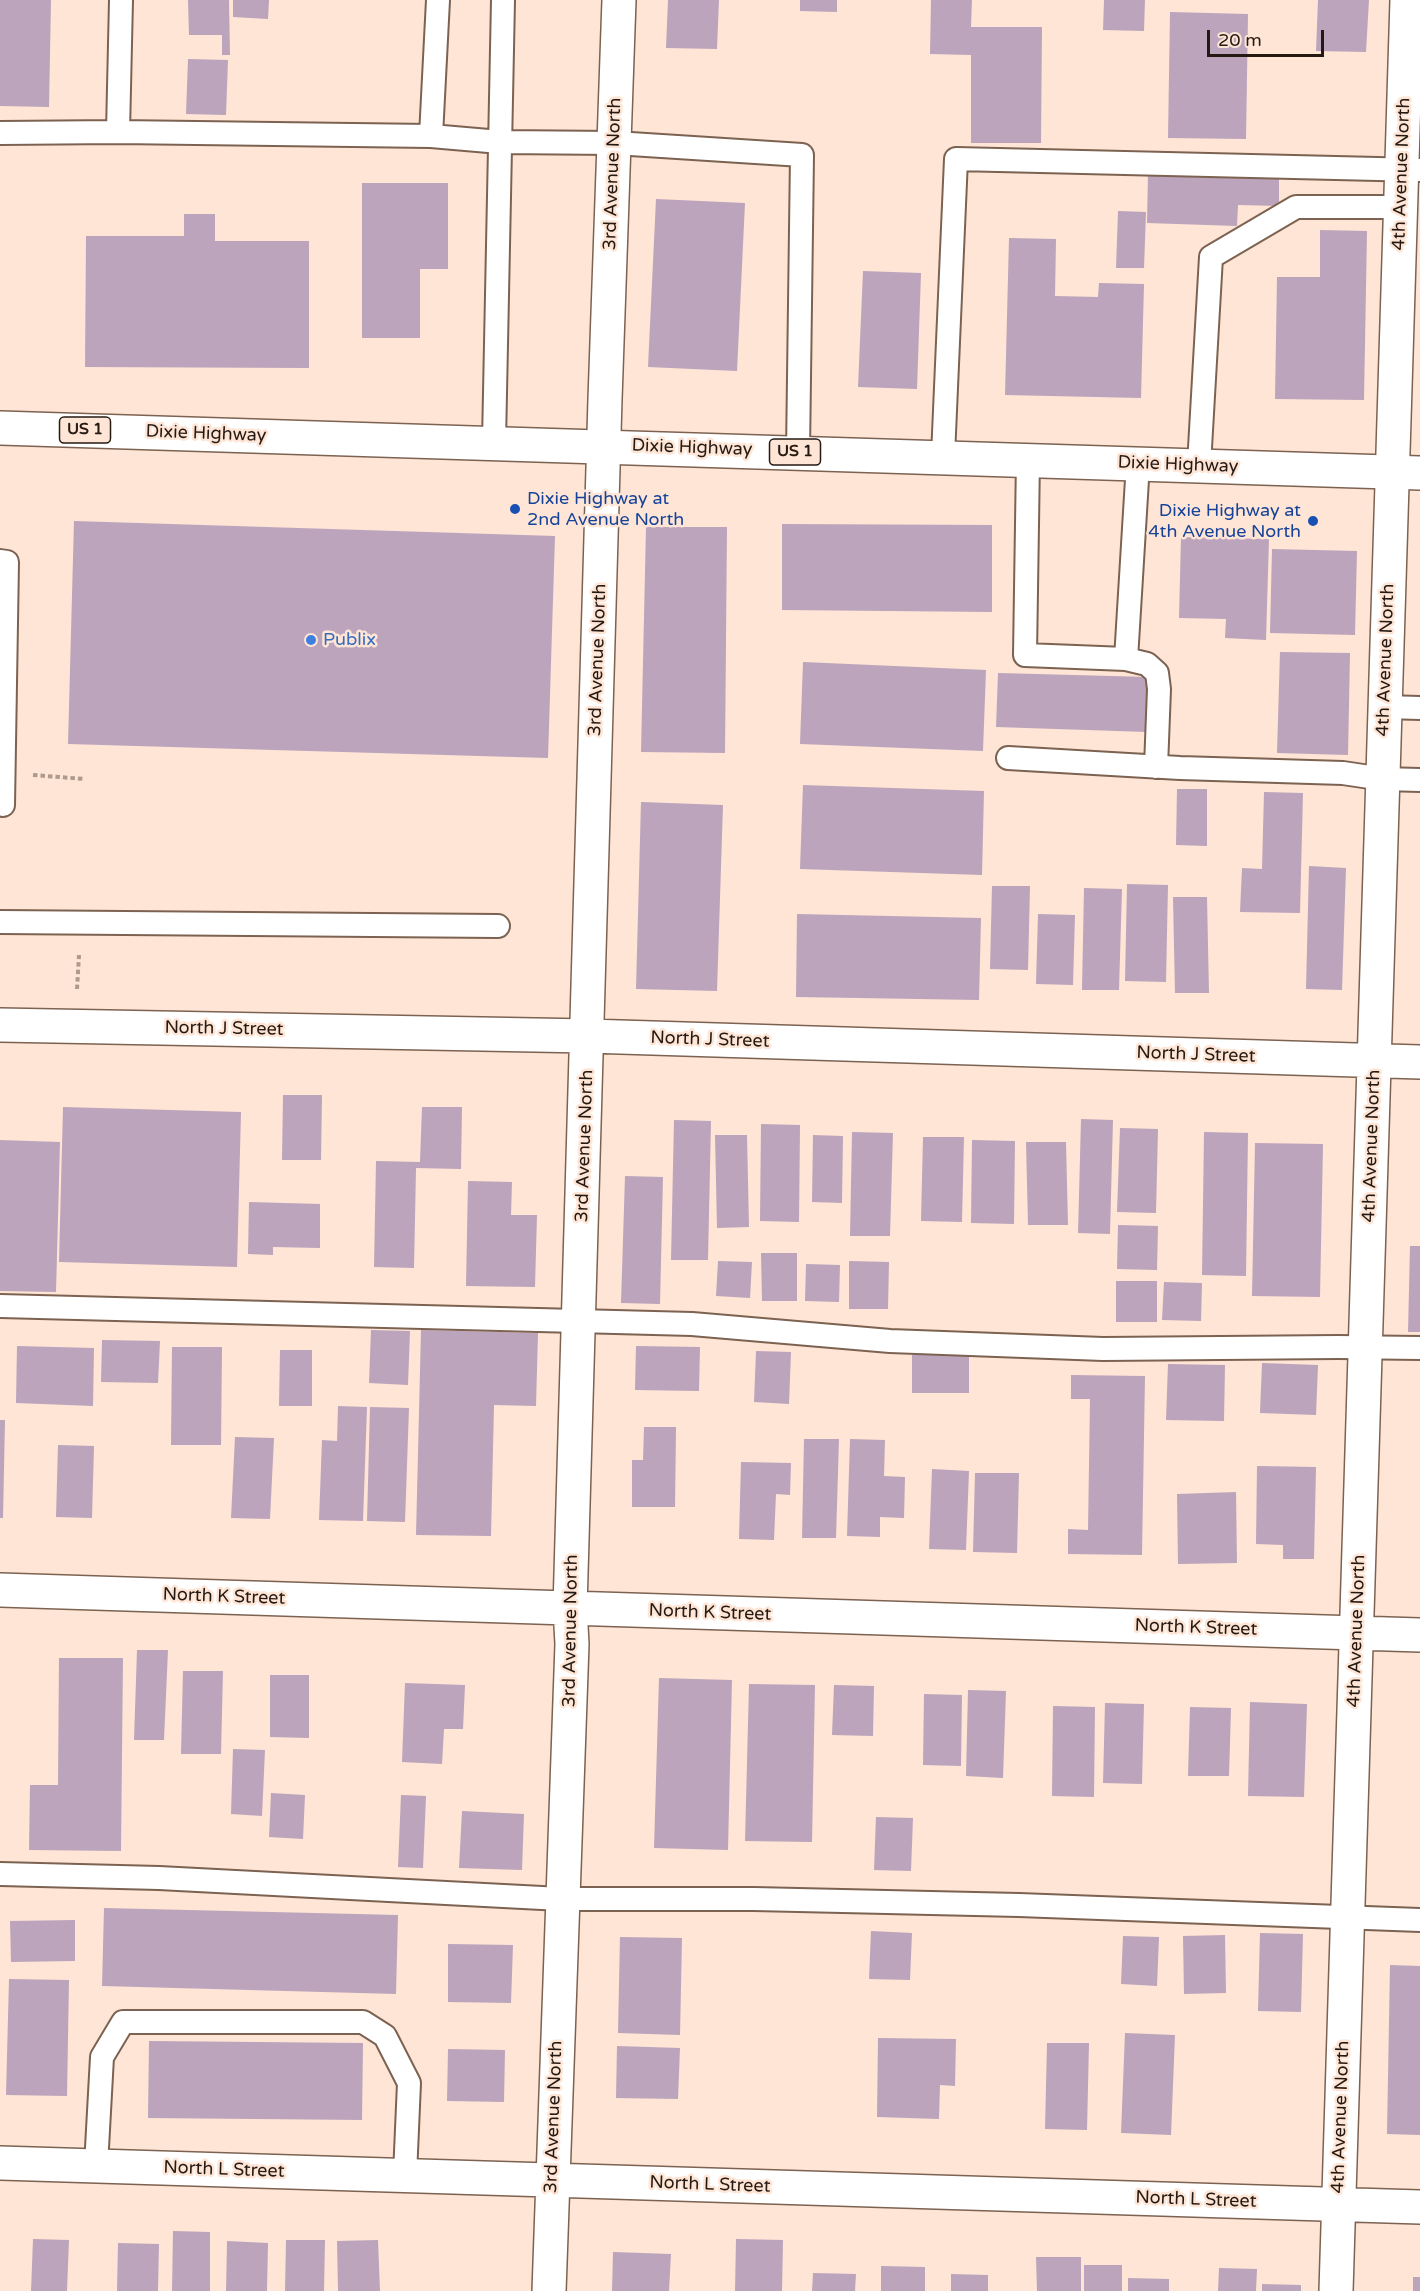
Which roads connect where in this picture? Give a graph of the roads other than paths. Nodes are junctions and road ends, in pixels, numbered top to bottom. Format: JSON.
{"nodes":[{"id":1,"x":121,"y":0,"type":"edge"},
{"id":2,"x":438,"y":0,"type":"edge"},
{"id":3,"x":503,"y":0,"type":"edge"},
{"id":4,"x":619,"y":0,"type":"edge"},
{"id":5,"x":1407,"y":0,"type":"edge"},
{"id":6,"x":118,"y":132,"type":"junction"},
{"id":7,"x":0,"y":133,"type":"edge"},
{"id":8,"x":431,"y":136,"type":"junction"},
{"id":9,"x":500,"y":142,"type":"junction"},
{"id":10,"x":615,"y":143,"type":"junction"},
{"id":11,"x":1411,"y":170,"type":"edge"},
{"id":12,"x":1400,"y":207,"type":"junction"},
{"id":13,"x":1410,"y":240,"type":"edge"},
{"id":14,"x":0,"y":428,"type":"edge"},
{"id":15,"x":494,"y":442,"type":"junction"},
{"id":16,"x":604,"y":445,"type":"junction"},
{"id":17,"x":798,"y":452,"type":"junction"},
{"id":18,"x":944,"y":456,"type":"junction"},
{"id":19,"x":1028,"y":459,"type":"junction"},
{"id":20,"x":1138,"y":464,"type":"junction"},
{"id":21,"x":1199,"y":465,"type":"junction"},
{"id":22,"x":1406,"y":472,"type":"edge"},
{"id":23,"x":0,"y":561,"type":"edge"},
{"id":24,"x":1126,"y":659,"type":"junction"},
{"id":25,"x":1385,"y":707,"type":"junction"},
{"id":26,"x":1420,"y":708,"type":"edge"},
{"id":27,"x":1008,"y":758,"type":"dead end"},
{"id":28,"x":1156,"y":767,"type":"junction"},
{"id":29,"x":1383,"y":779,"type":"junction"},
{"id":30,"x":1420,"y":780,"type":"edge"},
{"id":31,"x":3,"y":805,"type":"dead end"},
{"id":32,"x":0,"y":922,"type":"edge"},
{"id":33,"x":498,"y":926,"type":"dead end"},
{"id":34,"x":0,"y":1025,"type":"edge"},
{"id":35,"x":588,"y":1036,"type":"junction"},
{"id":36,"x":1374,"y":1061,"type":"junction"},
{"id":37,"x":1420,"y":1062,"type":"edge"},
{"id":38,"x":0,"y":1306,"type":"edge"},
{"id":39,"x":580,"y":1322,"type":"junction"},
{"id":40,"x":1366,"y":1347,"type":"junction"},
{"id":41,"x":1420,"y":1348,"type":"edge"},
{"id":42,"x":0,"y":1590,"type":"edge"},
{"id":43,"x":570,"y":1608,"type":"junction"},
{"id":44,"x":1357,"y":1633,"type":"junction"},
{"id":45,"x":1420,"y":1635,"type":"edge"},
{"id":46,"x":0,"y":1874,"type":"edge"},
{"id":47,"x":561,"y":1899,"type":"junction"},
{"id":48,"x":1348,"y":1918,"type":"junction"},
{"id":49,"x":1420,"y":1920,"type":"edge"},
{"id":50,"x":0,"y":2163,"type":"edge"},
{"id":51,"x":96,"y":2166,"type":"junction"},
{"id":52,"x":405,"y":2175,"type":"junction"},
{"id":53,"x":552,"y":2180,"type":"junction"},
{"id":54,"x":1338,"y":2205,"type":"junction"},
{"id":55,"x":1420,"y":2207,"type":"edge"},
{"id":56,"x":549,"y":2291,"type":"edge"},
{"id":57,"x":1335,"y":2291,"type":"edge"}],
"edges":[{"from":1,"to":6,"type":"lane"},
{"from":2,"to":8,"type":"lane"},
{"from":3,"to":9,"type":"lane"},
{"from":4,"to":10,"type":"street","name":"3rd Avenue North"},
{"from":5,"to":11,"type":"street","name":"4th Avenue North"},
{"from":6,"to":7,"type":"lane"},
{"from":6,"to":8,"type":"lane"},
{"from":8,"to":9,"type":"lane"},
{"from":9,"to":10,"type":"lane"},
{"from":9,"to":15,"type":"lane"},
{"from":10,"to":16,"type":"street","name":"3rd Avenue North"},
{"from":10,"to":17,"type":"lane"},
{"from":11,"to":12,"type":"street","name":"4th Avenue North"},
{"from":11,"to":18,"type":"lane"},
{"from":12,"to":13,"type":"street","name":"4th Avenue North"},
{"from":12,"to":21,"type":"lane"},
{"from":13,"to":22,"type":"street","name":"4th Avenue North"},
{"from":14,"to":15,"type":"street","name":"Dixie Highway","number":"US 1"},
{"from":15,"to":16,"type":"street","name":"Dixie Highway","number":"US 1"},
{"from":16,"to":17,"type":"street","name":"Dixie Highway","number":"US 1"},
{"from":16,"to":35,"type":"street","name":"3rd Avenue North"},
{"from":17,"to":18,"type":"street","name":"Dixie Highway","number":"US 1"},
{"from":18,"to":19,"type":"street","name":"Dixie Highway","number":"US 1"},
{"from":19,"to":20,"type":"street","name":"Dixie Highway","number":"US 1"},
{"from":19,"to":24,"type":"lane"},
{"from":20,"to":21,"type":"street","name":"Dixie Highway","number":"US 1"},
{"from":20,"to":24,"type":"lane"},
{"from":21,"to":22,"type":"street","name":"Dixie Highway","number":"US 1"},
{"from":22,"to":25,"type":"street","name":"4th Avenue North"},
{"from":23,"to":31,"type":"lane"},
{"from":24,"to":28,"type":"lane"},
{"from":25,"to":26,"type":"lane"},
{"from":25,"to":29,"type":"street","name":"4th Avenue North"},
{"from":27,"to":28,"type":"lane"},
{"from":28,"to":29,"type":"lane"},
{"from":29,"to":30,"type":"lane"},
{"from":29,"to":36,"type":"street","name":"4th Avenue North"},
{"from":32,"to":33,"type":"lane"},
{"from":34,"to":35,"type":"street","name":"North J Street"},
{"from":35,"to":36,"type":"street","name":"North J Street"},
{"from":35,"to":39,"type":"street","name":"3rd Avenue North"},
{"from":36,"to":37,"type":"street","name":"North J Street"},
{"from":36,"to":40,"type":"street","name":"4th Avenue North"},
{"from":38,"to":39,"type":"lane"},
{"from":39,"to":40,"type":"lane"},
{"from":39,"to":43,"type":"street","name":"3rd Avenue North"},
{"from":40,"to":41,"type":"lane"},
{"from":40,"to":44,"type":"street","name":"4th Avenue North"},
{"from":42,"to":43,"type":"street","name":"North K Street"},
{"from":43,"to":44,"type":"street","name":"North K Street"},
{"from":43,"to":47,"type":"street","name":"3rd Avenue North"},
{"from":44,"to":45,"type":"street","name":"North K Street"},
{"from":44,"to":48,"type":"street","name":"4th Avenue North"},
{"from":46,"to":47,"type":"lane"},
{"from":47,"to":48,"type":"lane"},
{"from":47,"to":53,"type":"street","name":"3rd Avenue North"},
{"from":48,"to":49,"type":"lane"},
{"from":48,"to":54,"type":"street","name":"4th Avenue North"},
{"from":50,"to":51,"type":"street","name":"North L Street"},
{"from":51,"to":52,"type":"street","name":"North L Street"},
{"from":51,"to":52,"type":"lane"},
{"from":52,"to":53,"type":"street","name":"North L Street"},
{"from":53,"to":54,"type":"street","name":"North L Street"},
{"from":53,"to":56,"type":"street","name":"3rd Avenue North"},
{"from":54,"to":55,"type":"street","name":"North L Street"},
{"from":54,"to":57,"type":"street","name":"4th Avenue North"}]}
